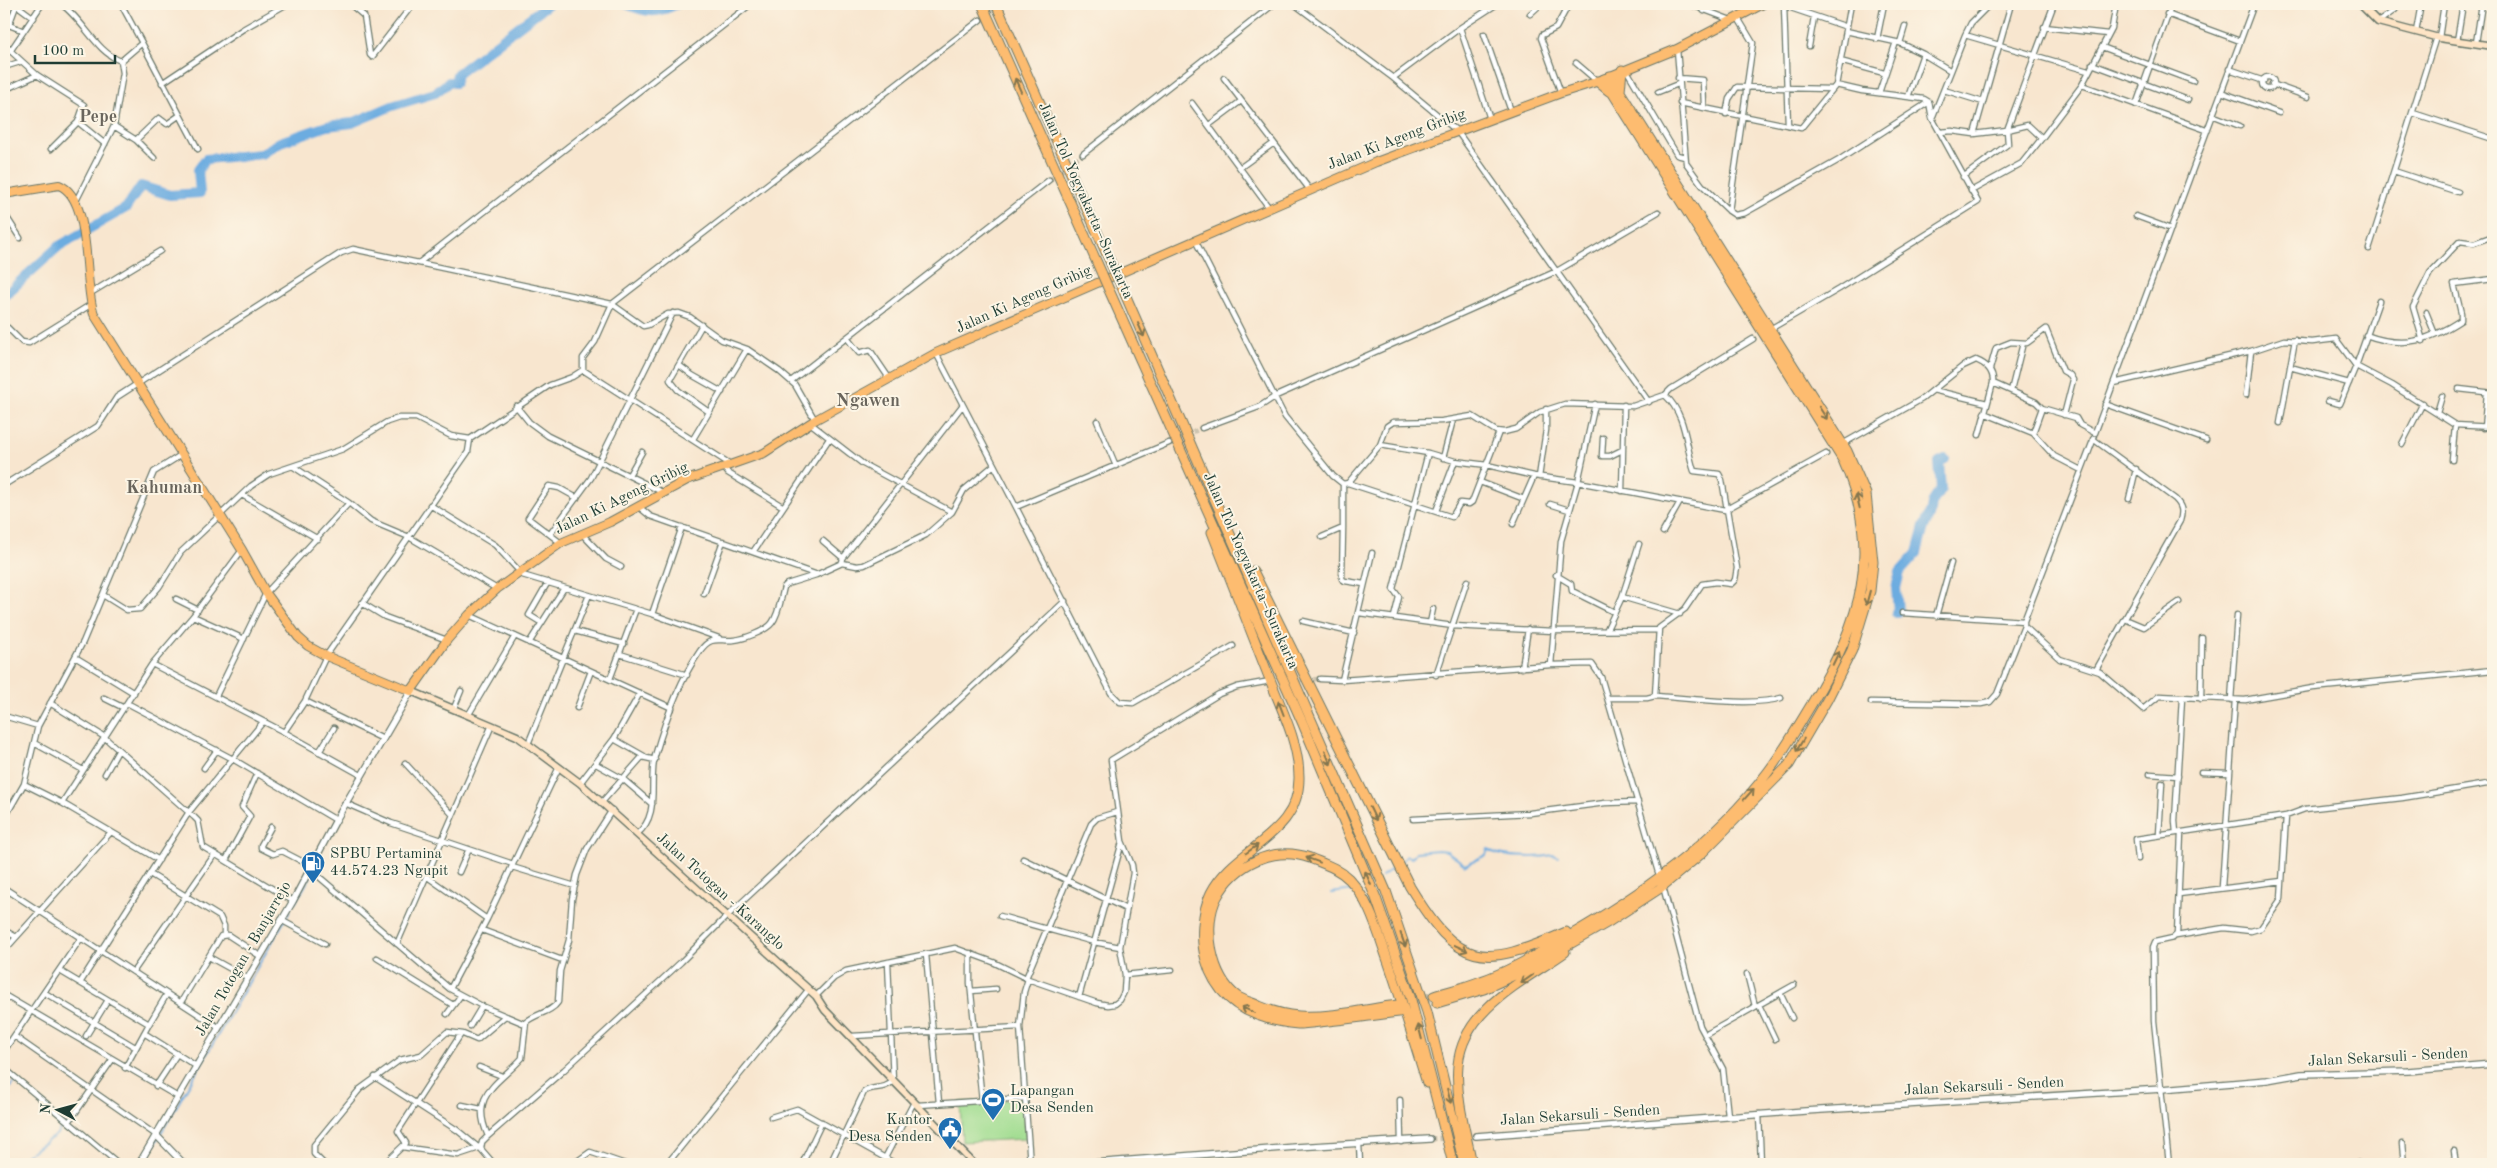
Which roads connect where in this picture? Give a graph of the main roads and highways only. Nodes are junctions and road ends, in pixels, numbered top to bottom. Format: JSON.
{"nodes":[{"id":1,"x":982,"y":4,"type":"edge"},
{"id":2,"x":996,"y":4,"type":"edge"},
{"id":3,"x":1763,"y":4,"type":"edge"},
{"id":4,"x":2360,"y":4,"type":"edge"},
{"id":5,"x":2493,"y":46,"type":"edge"},
{"id":6,"x":1624,"y":69,"type":"junction"},
{"id":7,"x":1604,"y":79,"type":"junction"},
{"id":8,"x":1616,"y":91,"type":"junction"},
{"id":9,"x":4,"y":194,"type":"edge"},
{"id":10,"x":1162,"y":404,"type":"junction"},
{"id":11,"x":1204,"y":472,"type":"junction"},
{"id":12,"x":411,"y":691,"type":"junction"},
{"id":13,"x":1608,"y":918,"type":"junction"},
{"id":14,"x":1436,"y":1000,"type":"tunnel mouth"},
{"id":15,"x":974,"y":1164,"type":"edge"},
{"id":16,"x":1453,"y":1164,"type":"edge"},
{"id":17,"x":1464,"y":1164,"type":"edge"},
{"id":18,"x":1472,"y":1164,"type":"edge"}],
"edges":[{"from":10,"to":1,"type":"highway","name":"Jalan Tol Yogyakarta–Surakarta","one_way":true,"bridge":true},
{"from":2,"to":11,"type":"highway","name":"Jalan Tol Yogyakarta–Surakarta","one_way":true,"bridge":true},
{"from":3,"to":6,"type":"main road","name":"Jalan Ki Ageng Gribig"},
{"from":4,"to":5,"type":"main road"},
{"from":6,"to":7,"type":"main road","name":"Jalan Ki Ageng Gribig"},
{"from":6,"to":8,"type":"highway"},
{"from":7,"to":8,"type":"highway"},
{"from":7,"to":12,"type":"main road","name":"Jalan Ki Ageng Gribig"},
{"from":8,"to":13,"type":"highway"},
{"from":9,"to":12,"type":"main road"},
{"from":16,"to":10,"type":"highway","name":"Jalan Tol Yogyakarta–Surakarta","one_way":true},
{"from":16,"to":10,"type":"highway","one_way":true},
{"from":11,"to":13,"type":"highway","one_way":true},
{"from":11,"to":17,"type":"highway","name":"Jalan Tol Yogyakarta–Surakarta","one_way":true},
{"from":12,"to":15,"type":"main road","name":"Jalan Totogan - Karanglo"},
{"from":13,"to":14,"type":"highway"},
{"from":13,"to":18,"type":"highway","one_way":true}]}
